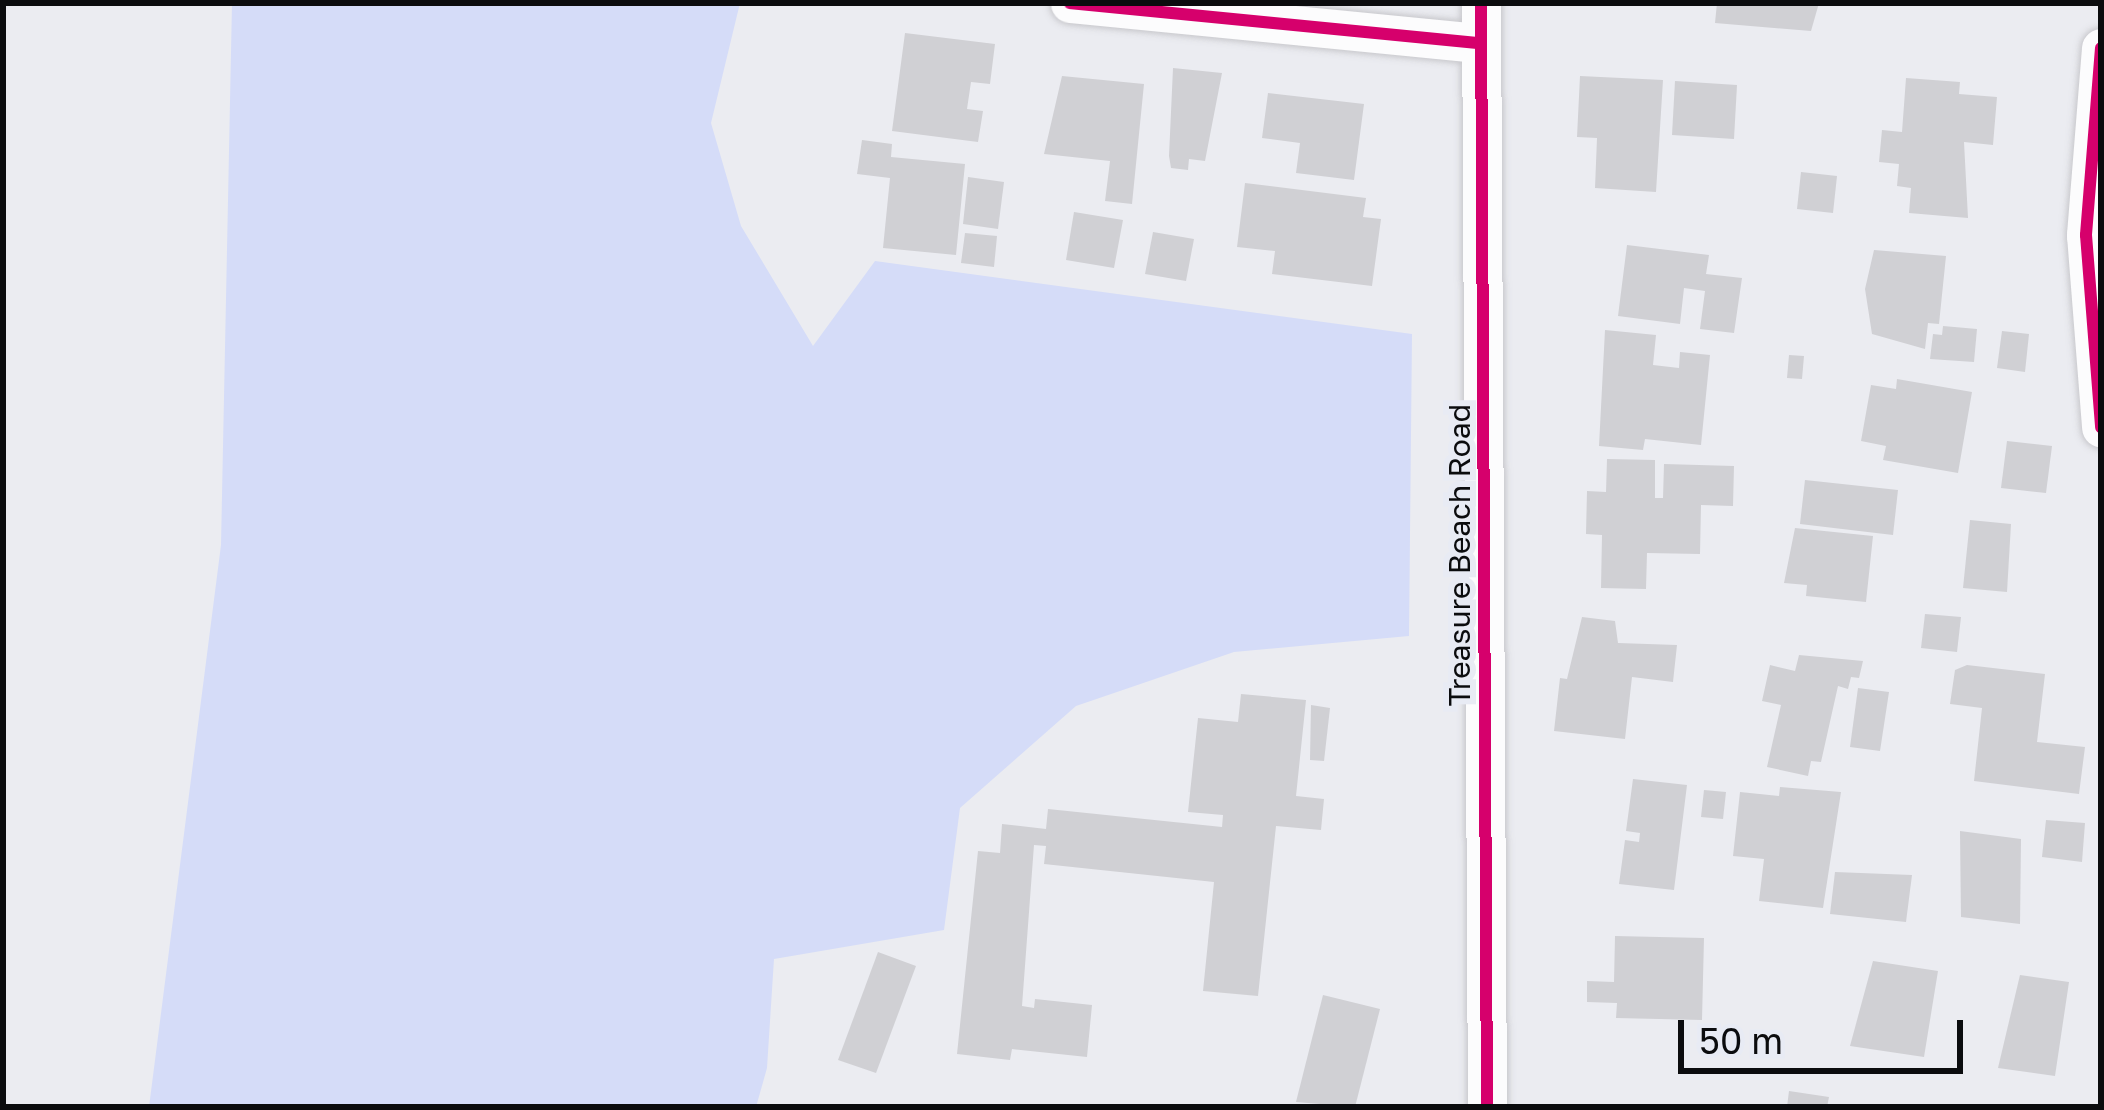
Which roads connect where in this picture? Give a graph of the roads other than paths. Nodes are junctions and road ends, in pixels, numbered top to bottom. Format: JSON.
{"nodes":[{"id":1,"x":1070,"y":3,"type":"edge"},
{"id":2,"x":1481,"y":3,"type":"edge"},
{"id":3,"x":1479,"y":43,"type":"junction"},
{"id":4,"x":2101,"y":48,"type":"edge"},
{"id":5,"x":2101,"y":427,"type":"edge"},
{"id":6,"x":1486,"y":1107,"type":"edge"}],
"edges":[{"from":1,"to":3,"type":"street"},
{"from":2,"to":3,"type":"street","name":"Treasure Beach Road"},
{"from":3,"to":6,"type":"street","name":"Treasure Beach Road"},
{"from":4,"to":5,"type":"street"}]}
